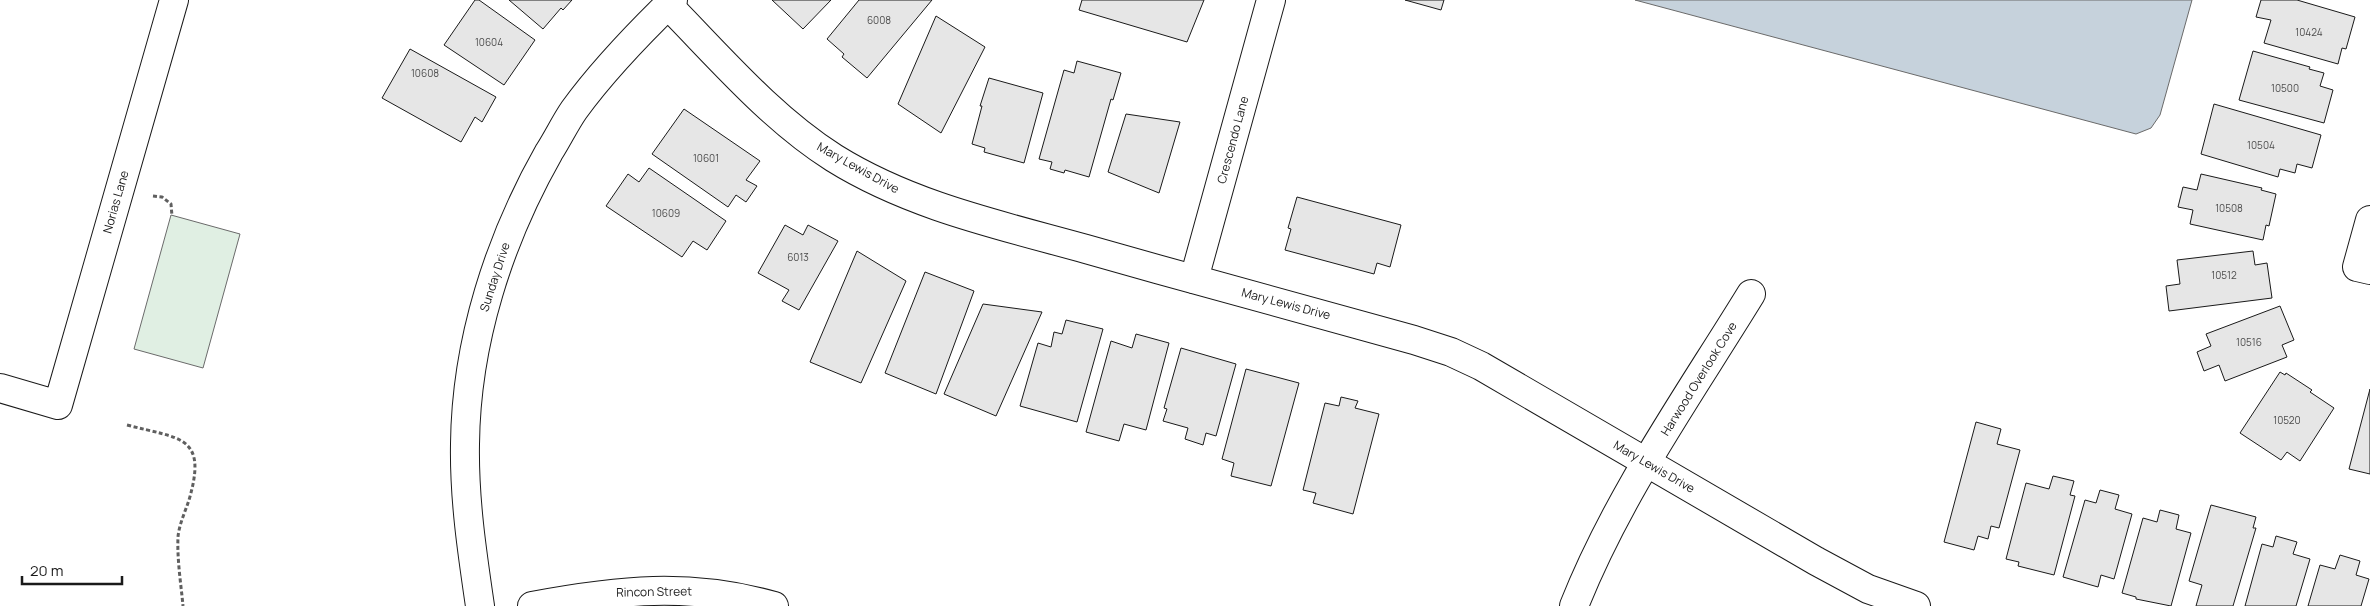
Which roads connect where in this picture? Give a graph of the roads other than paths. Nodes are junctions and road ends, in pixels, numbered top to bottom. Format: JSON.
{"nodes":[{"id":1,"x":174,"y":0,"type":"edge"},
{"id":2,"x":1271,"y":0,"type":"edge"},
{"id":3,"x":671,"y":3,"type":"edge"},
{"id":4,"x":2370,"y":220,"type":"edge"},
{"id":5,"x":2363,"y":269,"type":"edge"},
{"id":6,"x":1194,"y":279,"type":"junction"},
{"id":7,"x":1751,"y":294,"type":"dead end"},
{"id":8,"x":0,"y":388,"type":"edge"},
{"id":9,"x":1647,"y":463,"type":"junction"},
{"id":10,"x":480,"y":606,"type":"edge"},
{"id":11,"x":532,"y":606,"type":"edge"},
{"id":12,"x":774,"y":606,"type":"edge"},
{"id":13,"x":1574,"y":606,"type":"edge"},
{"id":14,"x":1916,"y":606,"type":"edge"}],
"edges":[{"from":1,"to":8,"type":"street","name":"Norias Lane"},
{"from":2,"to":6,"type":"street","name":"Crescendo Lane"},
{"from":3,"to":6,"type":"street","name":"Mary Lewis Drive"},
{"from":3,"to":10,"type":"street","name":"Sunday Drive"},
{"from":4,"to":5,"type":"street"},
{"from":6,"to":9,"type":"street","name":"Mary Lewis Drive"},
{"from":7,"to":9,"type":"street","name":"Harwood Overlook Cove"},
{"from":9,"to":13,"type":"street","name":"Harwood Overlook Cove"},
{"from":9,"to":14,"type":"street","name":"Mary Lewis Drive"},
{"from":11,"to":12,"type":"street","name":"Rincon Street"}]}
